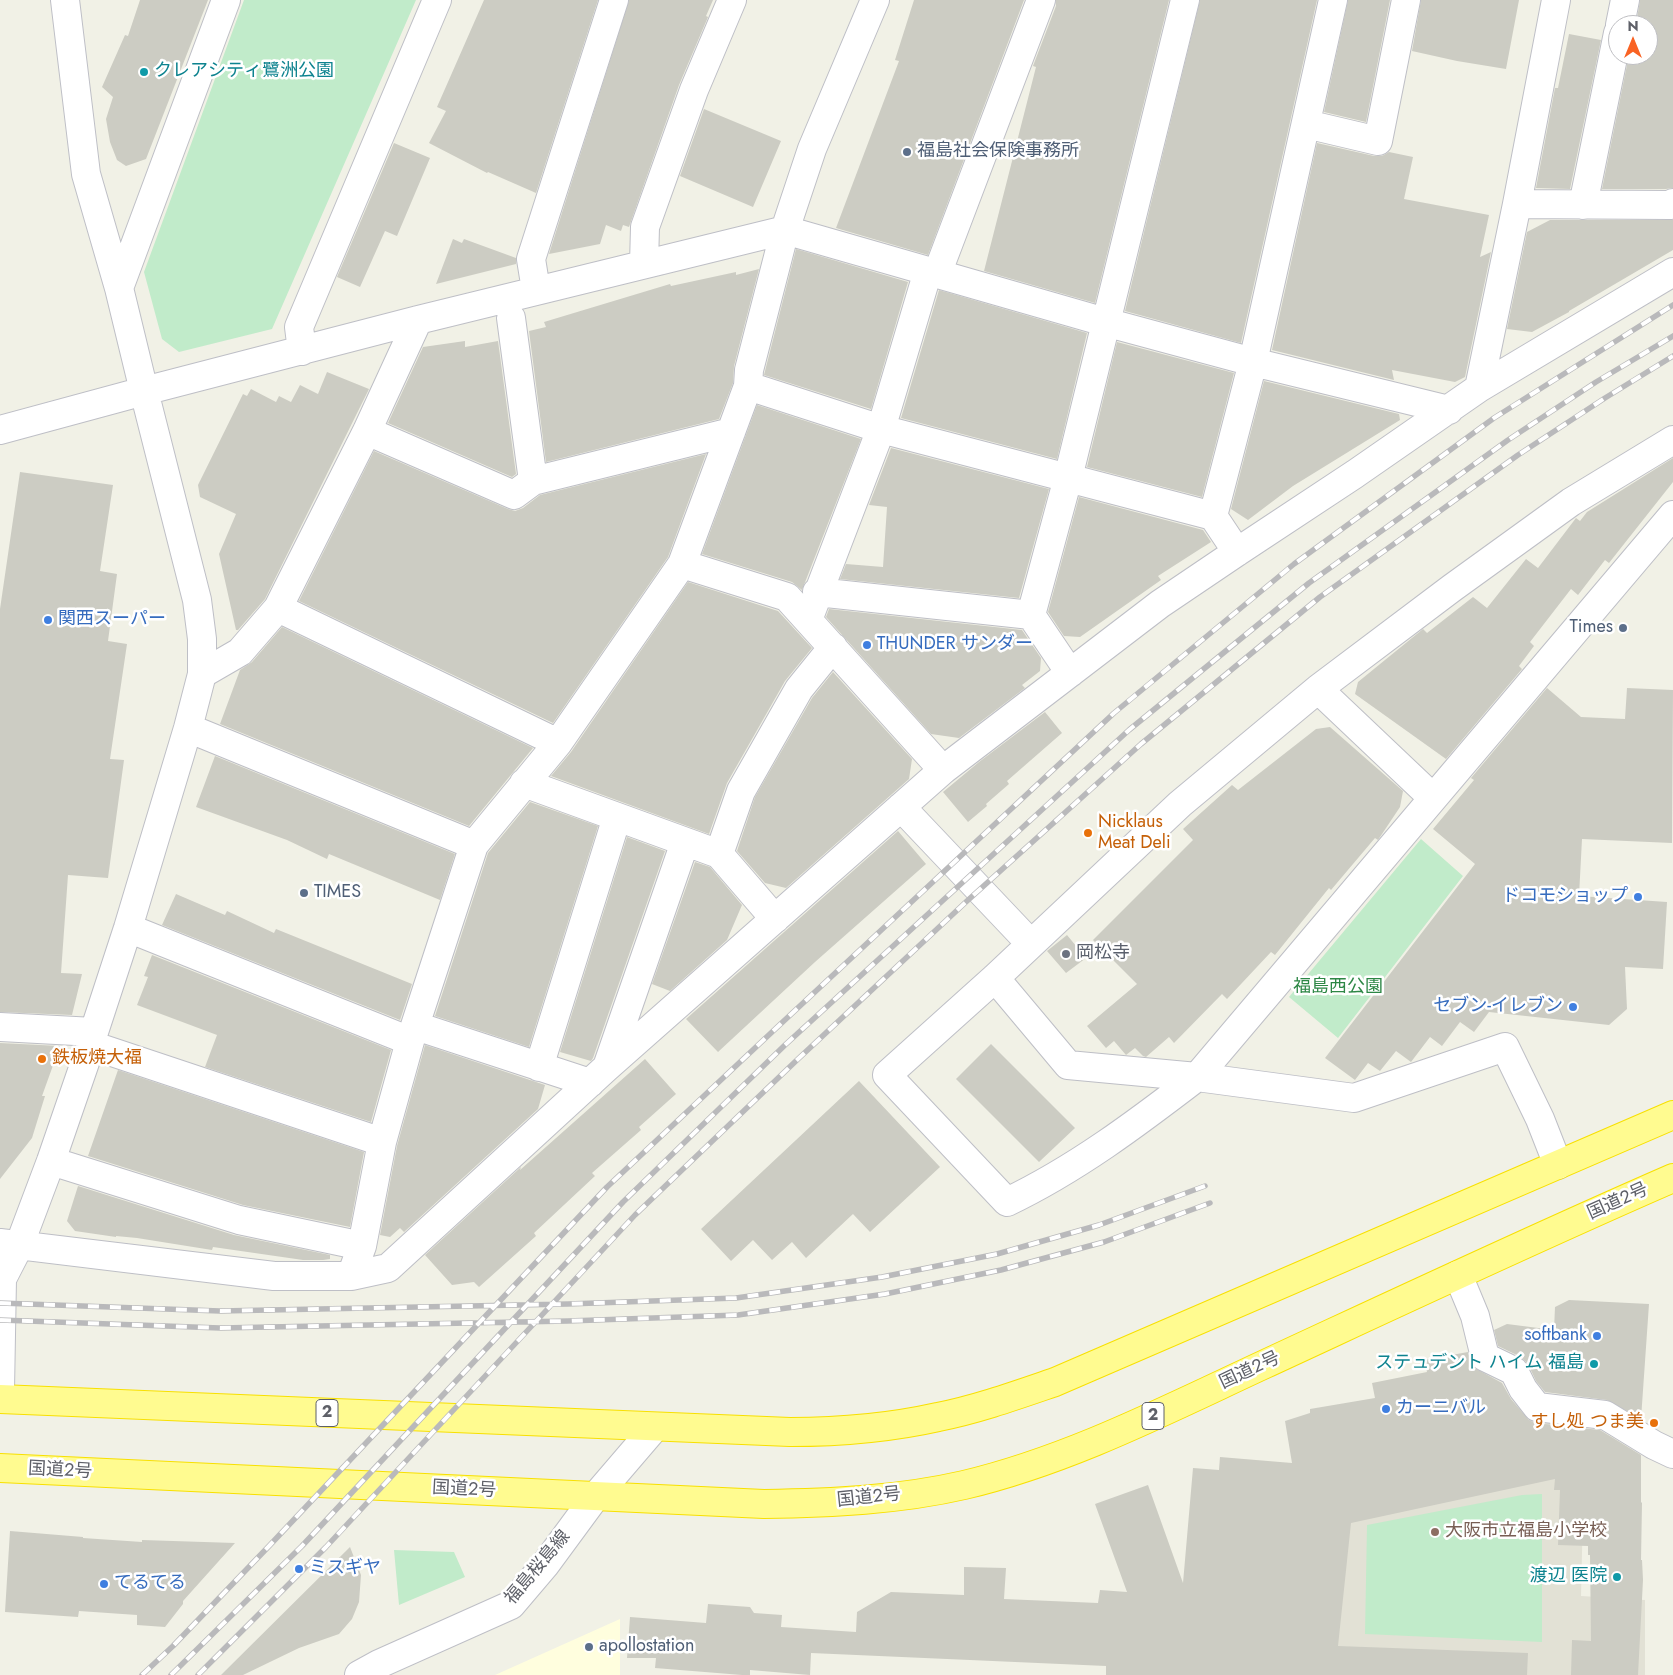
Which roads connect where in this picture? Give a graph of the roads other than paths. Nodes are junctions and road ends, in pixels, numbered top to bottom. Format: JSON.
{"nodes":[{"id":1,"x":65,"y":0,"type":"edge"},
{"id":2,"x":226,"y":0,"type":"edge"},
{"id":3,"x":437,"y":0,"type":"edge"},
{"id":4,"x":614,"y":0,"type":"edge"},
{"id":5,"x":732,"y":0,"type":"edge"},
{"id":6,"x":875,"y":0,"type":"edge"},
{"id":7,"x":1041,"y":0,"type":"edge"},
{"id":8,"x":1186,"y":0,"type":"edge"},
{"id":9,"x":1333,"y":0,"type":"edge"},
{"id":10,"x":1406,"y":0,"type":"edge"},
{"id":11,"x":1556,"y":0,"type":"edge"},
{"id":12,"x":1625,"y":0,"type":"edge"},
{"id":13,"x":1622,"y":15,"type":"edge"},
{"id":14,"x":1611,"y":65,"type":"edge"},
{"id":15,"x":1306,"y":124,"type":"junction"},
{"id":16,"x":1673,"y":203,"type":"edge"},
{"id":17,"x":1517,"y":204,"type":"junction"},
{"id":18,"x":1583,"y":205,"type":"junction"},
{"id":19,"x":786,"y":230,"type":"junction"},
{"id":20,"x":644,"y":264,"type":"junction"},
{"id":21,"x":1673,"y":272,"type":"edge"},
{"id":22,"x":933,"y":273,"type":"junction"},
{"id":23,"x":119,"y":288,"type":"junction"},
{"id":24,"x":536,"y":290,"type":"junction"},
{"id":25,"x":511,"y":318,"type":"dead end"},
{"id":26,"x":418,"y":320,"type":"junction"},
{"id":27,"x":1105,"y":322,"type":"junction"},
{"id":28,"x":302,"y":351,"type":"junction"},
{"id":29,"x":1254,"y":362,"type":"junction"},
{"id":30,"x":748,"y":386,"type":"junction"},
{"id":31,"x":1479,"y":388,"type":"junction"},
{"id":32,"x":144,"y":391,"type":"junction"},
{"id":33,"x":1449,"y":410,"type":"junction"},
{"id":34,"x":881,"y":429,"type":"junction"},
{"id":35,"x":0,"y":430,"type":"edge"},
{"id":36,"x":367,"y":431,"type":"junction"},
{"id":37,"x":731,"y":432,"type":"junction"},
{"id":38,"x":1673,"y":440,"type":"edge"},
{"id":39,"x":1068,"y":478,"type":"junction"},
{"id":40,"x":533,"y":482,"type":"junction"},
{"id":41,"x":1673,"y":515,"type":"edge"},
{"id":42,"x":1214,"y":516,"type":"junction"},
{"id":43,"x":1237,"y":552,"type":"junction"},
{"id":44,"x":682,"y":564,"type":"junction"},
{"id":45,"x":817,"y":592,"type":"junction"},
{"id":46,"x":278,"y":608,"type":"junction"},
{"id":47,"x":1031,"y":615,"type":"junction"},
{"id":48,"x":808,"y":620,"type":"junction"},
{"id":49,"x":833,"y":648,"type":"junction"},
{"id":50,"x":1070,"y":672,"type":"junction"},
{"id":51,"x":202,"y":674,"type":"junction"},
{"id":52,"x":1318,"y":689,"type":"junction"},
{"id":53,"x":188,"y":728,"type":"junction"},
{"id":54,"x":558,"y":743,"type":"junction"},
{"id":55,"x":943,"y":770,"type":"junction"},
{"id":56,"x":524,"y":783,"type":"junction"},
{"id":57,"x":1433,"y":798,"type":"junction"},
{"id":58,"x":901,"y":807,"type":"junction"},
{"id":59,"x":617,"y":817,"type":"junction"},
{"id":60,"x":685,"y":842,"type":"junction"},
{"id":61,"x":474,"y":845,"type":"junction"},
{"id":62,"x":719,"y":854,"type":"junction"},
{"id":63,"x":775,"y":919,"type":"junction"},
{"id":64,"x":128,"y":928,"type":"junction"},
{"id":65,"x":1031,"y":944,"type":"junction"},
{"id":66,"x":995,"y":978,"type":"junction"},
{"id":67,"x":0,"y":1027,"type":"edge"},
{"id":68,"x":413,"y":1034,"type":"junction"},
{"id":69,"x":93,"y":1038,"type":"junction"},
{"id":70,"x":539,"y":1067,"type":"junction"},
{"id":71,"x":598,"y":1076,"type":"junction"},
{"id":72,"x":1197,"y":1077,"type":"junction"},
{"id":73,"x":1673,"y":1115,"type":"edge"},
{"id":74,"x":382,"y":1142,"type":"junction"},
{"id":75,"x":51,"y":1161,"type":"junction"},
{"id":76,"x":1558,"y":1164,"type":"junction"},
{"id":77,"x":1673,"y":1178,"type":"edge"},
{"id":78,"x":9,"y":1244,"type":"edge"},
{"id":79,"x":362,"y":1246,"type":"junction"},
{"id":80,"x":1458,"y":1275,"type":"junction"},
{"id":81,"x":351,"y":1276,"type":"junction"},
{"id":82,"x":0,"y":1390,"type":"edge"},
{"id":83,"x":0,"y":1399,"type":"edge"},
{"id":84,"x":655,"y":1427,"type":"junction"},
{"id":85,"x":1673,"y":1454,"type":"edge"},
{"id":86,"x":0,"y":1468,"type":"edge"},
{"id":87,"x":595,"y":1496,"type":"junction"},
{"id":88,"x":359,"y":1675,"type":"edge"}],
"edges":[{"from":1,"to":23,"type":"street"},
{"from":2,"to":23,"type":"street"},
{"from":3,"to":28,"type":"street"},
{"from":4,"to":24,"type":"street"},
{"from":5,"to":20,"type":"street"},
{"from":6,"to":19,"type":"street"},
{"from":7,"to":22,"type":"street"},
{"from":8,"to":27,"type":"street"},
{"from":9,"to":15,"type":"street"},
{"from":10,"to":15,"type":"street"},
{"from":11,"to":17,"type":"street"},
{"from":12,"to":13,"type":"street"},
{"from":14,"to":18,"type":"street"},
{"from":15,"to":29,"type":"street"},
{"from":16,"to":18,"type":"street"},
{"from":17,"to":18,"type":"street"},
{"from":17,"to":31,"type":"street"},
{"from":19,"to":20,"type":"street"},
{"from":19,"to":22,"type":"street"},
{"from":19,"to":30,"type":"street"},
{"from":20,"to":24,"type":"street"},
{"from":21,"to":31,"type":"street"},
{"from":22,"to":27,"type":"street"},
{"from":22,"to":34,"type":"street"},
{"from":23,"to":32,"type":"street"},
{"from":24,"to":26,"type":"street"},
{"from":25,"to":40,"type":"street"},
{"from":26,"to":28,"type":"street"},
{"from":26,"to":36,"type":"street"},
{"from":27,"to":29,"type":"street"},
{"from":27,"to":39,"type":"street"},
{"from":28,"to":32,"type":"street"},
{"from":29,"to":33,"type":"street"},
{"from":29,"to":42,"type":"street"},
{"from":30,"to":34,"type":"street"},
{"from":30,"to":37,"type":"street"},
{"from":31,"to":33,"type":"street"},
{"from":32,"to":35,"type":"street"},
{"from":32,"to":51,"type":"street"},
{"from":33,"to":43,"type":"street"},
{"from":34,"to":39,"type":"street"},
{"from":34,"to":45,"type":"street"},
{"from":36,"to":40,"type":"street"},
{"from":36,"to":46,"type":"street"},
{"from":37,"to":40,"type":"street"},
{"from":37,"to":44,"type":"street"},
{"from":38,"to":52,"type":"street"},
{"from":39,"to":42,"type":"street"},
{"from":39,"to":47,"type":"street"},
{"from":41,"to":57,"type":"street"},
{"from":42,"to":43,"type":"street"},
{"from":43,"to":50,"type":"street"},
{"from":44,"to":48,"type":"street"},
{"from":44,"to":54,"type":"street"},
{"from":45,"to":47,"type":"street"},
{"from":45,"to":48,"type":"street"},
{"from":46,"to":51,"type":"street"},
{"from":46,"to":54,"type":"street"},
{"from":47,"to":50,"type":"street"},
{"from":48,"to":49,"type":"street"},
{"from":49,"to":55,"type":"street"},
{"from":49,"to":62,"type":"street"},
{"from":50,"to":55,"type":"street"},
{"from":51,"to":53,"type":"street"},
{"from":52,"to":57,"type":"street"},
{"from":52,"to":65,"type":"street"},
{"from":53,"to":61,"type":"street"},
{"from":53,"to":64,"type":"street"},
{"from":54,"to":56,"type":"street"},
{"from":55,"to":58,"type":"street"},
{"from":56,"to":59,"type":"street"},
{"from":56,"to":61,"type":"street"},
{"from":57,"to":72,"type":"street"},
{"from":58,"to":63,"type":"street"},
{"from":58,"to":65,"type":"street"},
{"from":59,"to":60,"type":"street"},
{"from":59,"to":70,"type":"street"},
{"from":60,"to":62,"type":"street"},
{"from":60,"to":71,"type":"street"},
{"from":61,"to":68,"type":"street"},
{"from":62,"to":63,"type":"street"},
{"from":63,"to":71,"type":"street"},
{"from":64,"to":68,"type":"street"},
{"from":64,"to":69,"type":"street"},
{"from":65,"to":66,"type":"street"},
{"from":66,"to":72,"type":"street"},
{"from":66,"to":72,"type":"street"},
{"from":67,"to":69,"type":"street"},
{"from":68,"to":70,"type":"street"},
{"from":68,"to":74,"type":"street"},
{"from":69,"to":74,"type":"street"},
{"from":69,"to":75,"type":"street"},
{"from":70,"to":71,"type":"street"},
{"from":71,"to":81,"type":"street"},
{"from":72,"to":76,"type":"street"},
{"from":73,"to":76,"type":"highway","number":"2"},
{"from":74,"to":79,"type":"street"},
{"from":75,"to":78,"type":"street"},
{"from":75,"to":79,"type":"street"},
{"from":76,"to":84,"type":"highway","number":"2"},
{"from":77,"to":80,"type":"highway","name":"国道2号","number":"2"},
{"from":78,"to":81,"type":"street"},
{"from":78,"to":82,"type":"street"},
{"from":79,"to":81,"type":"street"},
{"from":80,"to":85,"type":"street"},
{"from":80,"to":87,"type":"highway","name":"国道2号","number":"2"},
{"from":83,"to":84,"type":"highway","number":"2"},
{"from":84,"to":87,"type":"street","name":"福島桜島線"},
{"from":86,"to":87,"type":"highway","name":"国道2号","number":"2"},
{"from":87,"to":88,"type":"street","name":"福島桜島線"}]}
